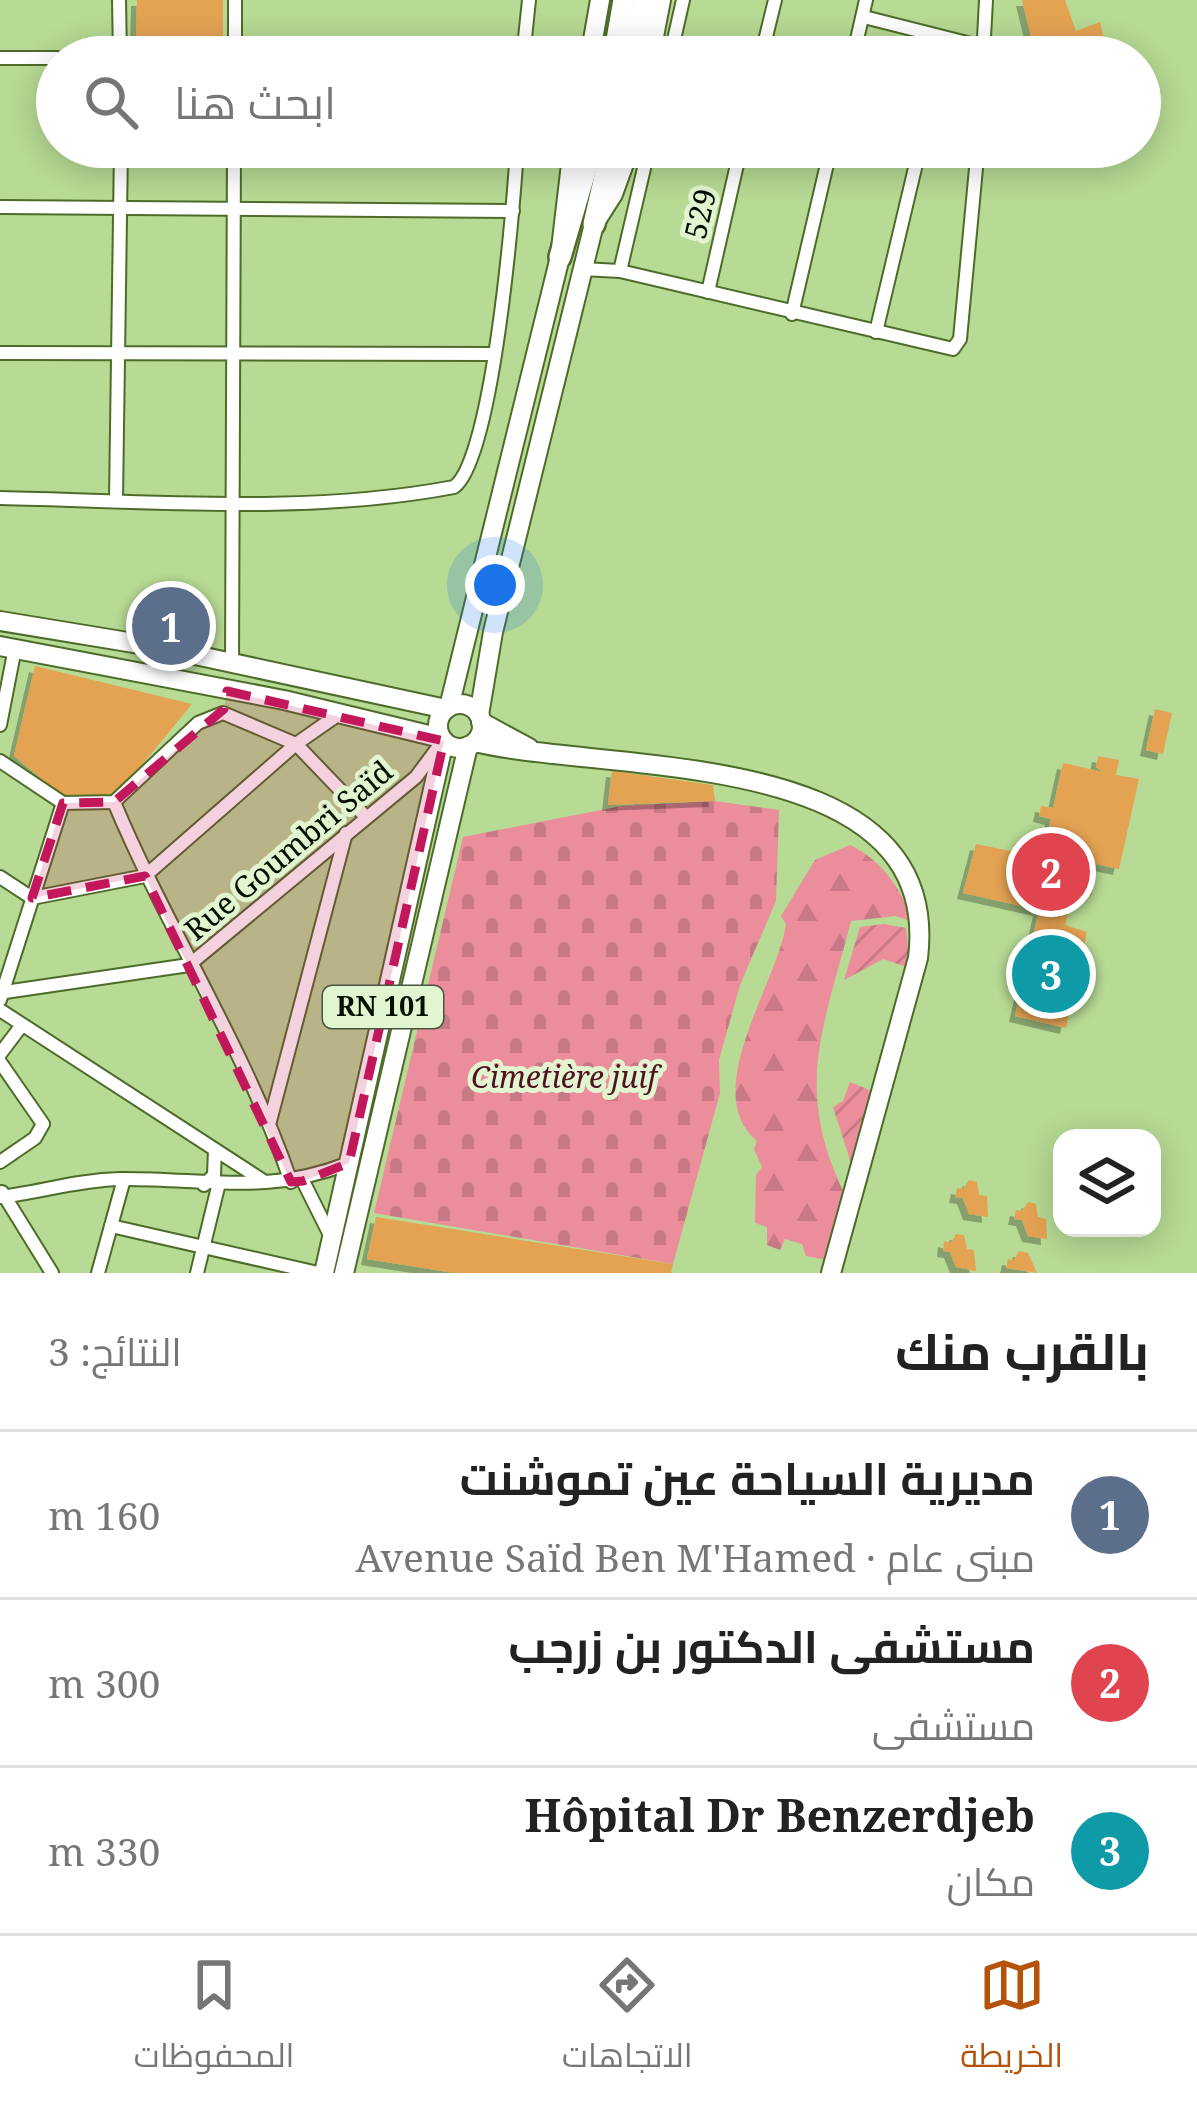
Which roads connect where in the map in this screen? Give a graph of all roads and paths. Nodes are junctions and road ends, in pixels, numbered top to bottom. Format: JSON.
{"nodes":[{"id":1,"x":119,"y":0,"type":"edge"},
{"id":2,"x":235,"y":0,"type":"edge"},
{"id":3,"x":529,"y":0,"type":"edge"},
{"id":4,"x":599,"y":0,"type":"edge"},
{"id":5,"x":624,"y":0,"type":"edge"},
{"id":6,"x":645,"y":0,"type":"edge"},
{"id":7,"x":661,"y":0,"type":"edge"},
{"id":8,"x":683,"y":0,"type":"edge"},
{"id":9,"x":775,"y":0,"type":"edge"},
{"id":10,"x":866,"y":0,"type":"edge"},
{"id":11,"x":986,"y":0,"type":"edge"},
{"id":12,"x":863,"y":17,"type":"junction"},
{"id":13,"x":120,"y":36,"type":"edge"},
{"id":14,"x":235,"y":36,"type":"edge"},
{"id":15,"x":525,"y":36,"type":"edge"},
{"id":16,"x":593,"y":36,"type":"edge"},
{"id":17,"x":618,"y":36,"type":"edge"},
{"id":18,"x":637,"y":36,"type":"edge"},
{"id":19,"x":654,"y":36,"type":"edge"},
{"id":20,"x":675,"y":36,"type":"edge"},
{"id":21,"x":766,"y":36,"type":"edge"},
{"id":22,"x":858,"y":36,"type":"edge"},
{"id":23,"x":928,"y":36,"type":"edge"},
{"id":24,"x":984,"y":36,"type":"edge"},
{"id":25,"x":0,"y":58,"type":"edge"},
{"id":26,"x":36,"y":58,"type":"edge"},
{"id":27,"x":121,"y":168,"type":"edge"},
{"id":28,"x":234,"y":168,"type":"edge"},
{"id":29,"x":516,"y":168,"type":"edge"},
{"id":30,"x":571,"y":168,"type":"edge"},
{"id":31,"x":586,"y":168,"type":"edge"},
{"id":32,"x":607,"y":168,"type":"edge"},
{"id":33,"x":622,"y":168,"type":"edge"},
{"id":34,"x":643,"y":168,"type":"edge"},
{"id":35,"x":736,"y":168,"type":"edge"},
{"id":36,"x":826,"y":168,"type":"edge"},
{"id":37,"x":915,"y":168,"type":"edge"},
{"id":38,"x":976,"y":168,"type":"edge"},
{"id":39,"x":0,"y":207,"type":"edge"},
{"id":40,"x":122,"y":208,"type":"junction"},
{"id":41,"x":234,"y":209,"type":"junction"},
{"id":42,"x":513,"y":211,"type":"junction"},
{"id":43,"x":594,"y":224,"type":"junction"},
{"id":44,"x":560,"y":257,"type":"junction"},
{"id":45,"x":582,"y":269,"type":"junction"},
{"id":46,"x":615,"y":271,"type":"junction"},
{"id":47,"x":708,"y":292,"type":"junction"},
{"id":48,"x":791,"y":314,"type":"junction"},
{"id":49,"x":876,"y":332,"type":"junction"},
{"id":50,"x":233,"y":351,"type":"junction"},
{"id":51,"x":120,"y":352,"type":"junction"},
{"id":52,"x":0,"y":353,"type":"edge"},
{"id":53,"x":495,"y":353,"type":"junction"},
{"id":54,"x":0,"y":498,"type":"edge"},
{"id":55,"x":116,"y":500,"type":"junction"},
{"id":56,"x":233,"y":502,"type":"junction"},
{"id":57,"x":0,"y":621,"type":"edge"},
{"id":58,"x":8,"y":647,"type":"edge"},
{"id":59,"x":232,"y":664,"type":"junction"},
{"id":60,"x":227,"y":691,"type":"junction"},
{"id":61,"x":448,"y":708,"type":"junction"},
{"id":62,"x":223,"y":713,"type":"junction"},
{"id":63,"x":340,"y":713,"type":"junction"},
{"id":64,"x":0,"y":725,"type":"edge"},
{"id":65,"x":476,"y":731,"type":"junction"},
{"id":66,"x":443,"y":740,"type":"junction"},
{"id":67,"x":296,"y":744,"type":"junction"},
{"id":68,"x":0,"y":761,"type":"edge"},
{"id":69,"x":114,"y":802,"type":"junction"},
{"id":70,"x":63,"y":803,"type":"junction"},
{"id":71,"x":365,"y":816,"type":"junction"},
{"id":72,"x":346,"y":832,"type":"junction"},
{"id":73,"x":145,"y":876,"type":"junction"},
{"id":74,"x":0,"y":877,"type":"edge"},
{"id":75,"x":32,"y":898,"type":"junction"},
{"id":76,"x":189,"y":965,"type":"junction"},
{"id":77,"x":3,"y":996,"type":"edge"},
{"id":78,"x":0,"y":1010,"type":"edge"},
{"id":79,"x":22,"y":1025,"type":"junction"},
{"id":80,"x":0,"y":1058,"type":"edge"},
{"id":81,"x":270,"y":1122,"type":"junction"},
{"id":82,"x":215,"y":1150,"type":"junction"},
{"id":83,"x":0,"y":1162,"type":"edge"},
{"id":84,"x":349,"y":1163,"type":"junction"},
{"id":85,"x":124,"y":1179,"type":"junction"},
{"id":86,"x":265,"y":1182,"type":"junction"},
{"id":87,"x":297,"y":1182,"type":"junction"},
{"id":88,"x":211,"y":1186,"type":"junction"},
{"id":89,"x":1,"y":1194,"type":"edge"},
{"id":90,"x":111,"y":1226,"type":"junction"},
{"id":91,"x":331,"y":1237,"type":"junction"},
{"id":92,"x":203,"y":1248,"type":"junction"},
{"id":93,"x":52,"y":1273,"type":"edge"},
{"id":94,"x":98,"y":1273,"type":"edge"},
{"id":95,"x":197,"y":1273,"type":"edge"},
{"id":96,"x":321,"y":1273,"type":"edge"},
{"id":97,"x":344,"y":1273,"type":"edge"},
{"id":98,"x":831,"y":1273,"type":"edge"}],
"edges":[{"from":1,"to":13,"type":"street"},
{"from":2,"to":14,"type":"street"},
{"from":3,"to":15,"type":"street"},
{"from":4,"to":16,"type":"main road"},
{"from":5,"to":17,"type":"highway"},
{"from":6,"to":18,"type":"highway"},
{"from":7,"to":19,"type":"main road"},
{"from":8,"to":20,"type":"street"},
{"from":9,"to":21,"type":"street"},
{"from":10,"to":12,"type":"street"},
{"from":11,"to":24,"type":"street"},
{"from":12,"to":22,"type":"street"},
{"from":12,"to":23,"type":"street"},
{"from":25,"to":26,"type":"street"},
{"from":27,"to":40,"type":"street"},
{"from":28,"to":41,"type":"street"},
{"from":29,"to":42,"type":"street"},
{"from":30,"to":44,"type":"main road"},
{"from":31,"to":44,"type":"highway"},
{"from":32,"to":43,"type":"highway"},
{"from":33,"to":43,"type":"main road"},
{"from":34,"to":46,"type":"street"},
{"from":35,"to":47,"type":"street","name":"529"},
{"from":36,"to":48,"type":"street"},
{"from":37,"to":49,"type":"street"},
{"from":38,"to":49,"type":"street"},
{"from":39,"to":40,"type":"street"},
{"from":40,"to":41,"type":"street"},
{"from":40,"to":51,"type":"street"},
{"from":41,"to":42,"type":"street"},
{"from":41,"to":50,"type":"street"},
{"from":42,"to":53,"type":"street"},
{"from":43,"to":45,"type":"main road"},
{"from":44,"to":61,"type":"main road"},
{"from":45,"to":46,"type":"street"},
{"from":45,"to":65,"type":"main road"},
{"from":46,"to":47,"type":"street"},
{"from":47,"to":48,"type":"street"},
{"from":48,"to":49,"type":"street"},
{"from":50,"to":51,"type":"street"},
{"from":50,"to":53,"type":"street"},
{"from":50,"to":56,"type":"street"},
{"from":51,"to":52,"type":"street"},
{"from":51,"to":55,"type":"street"},
{"from":53,"to":56,"type":"street"},
{"from":54,"to":55,"type":"street"},
{"from":55,"to":56,"type":"street"},
{"from":56,"to":59,"type":"street"},
{"from":57,"to":59,"type":"main road"},
{"from":58,"to":60,"type":"main road"},
{"from":58,"to":64,"type":"street"},
{"from":59,"to":61,"type":"main road"},
{"from":60,"to":62,"type":"street"},
{"from":60,"to":63,"type":"main road"},
{"from":61,"to":65,"type":"main road"},
{"from":61,"to":66,"type":"main road"},
{"from":62,"to":67,"type":"street"},
{"from":62,"to":69,"type":"street"},
{"from":63,"to":66,"type":"main road"},
{"from":63,"to":67,"type":"street"},
{"from":65,"to":66,"type":"main road"},
{"from":65,"to":97,"type":"main road","number":"RN 101"},
{"from":65,"to":98,"type":"main road"},
{"from":66,"to":71,"type":"street","name":"Rue Goumbri Saïd"},
{"from":66,"to":84,"type":"main road","number":"RN 101"},
{"from":67,"to":71,"type":"street"},
{"from":67,"to":73,"type":"street"},
{"from":68,"to":70,"type":"street"},
{"from":69,"to":70,"type":"street"},
{"from":69,"to":73,"type":"street"},
{"from":70,"to":75,"type":"street"},
{"from":71,"to":72,"type":"street","name":"Rue Goumbri Saïd"},
{"from":72,"to":76,"type":"street","name":"Rue Goumbri Saïd"},
{"from":72,"to":81,"type":"street"},
{"from":73,"to":75,"type":"street"},
{"from":73,"to":76,"type":"street"},
{"from":74,"to":75,"type":"street"},
{"from":75,"to":77,"type":"street"},
{"from":76,"to":77,"type":"street","name":"Rue Goumbri Saïd"},
{"from":76,"to":81,"type":"street"},
{"from":78,"to":79,"type":"street"},
{"from":79,"to":80,"type":"street"},
{"from":79,"to":82,"type":"street"},
{"from":80,"to":83,"type":"street"},
{"from":81,"to":87,"type":"street"},
{"from":82,"to":86,"type":"street"},
{"from":82,"to":88,"type":"street"},
{"from":84,"to":87,"type":"street"},
{"from":84,"to":91,"type":"main road","number":"RN 101"},
{"from":85,"to":88,"type":"street"},
{"from":85,"to":89,"type":"street"},
{"from":85,"to":90,"type":"street"},
{"from":86,"to":87,"type":"street"},
{"from":86,"to":88,"type":"street"},
{"from":87,"to":91,"type":"street"},
{"from":88,"to":92,"type":"street"},
{"from":89,"to":93,"type":"street"},
{"from":90,"to":92,"type":"street"},
{"from":90,"to":94,"type":"street"},
{"from":91,"to":96,"type":"main road","number":"RN 101"},
{"from":92,"to":95,"type":"street"},
{"from":92,"to":96,"type":"street"}]}
